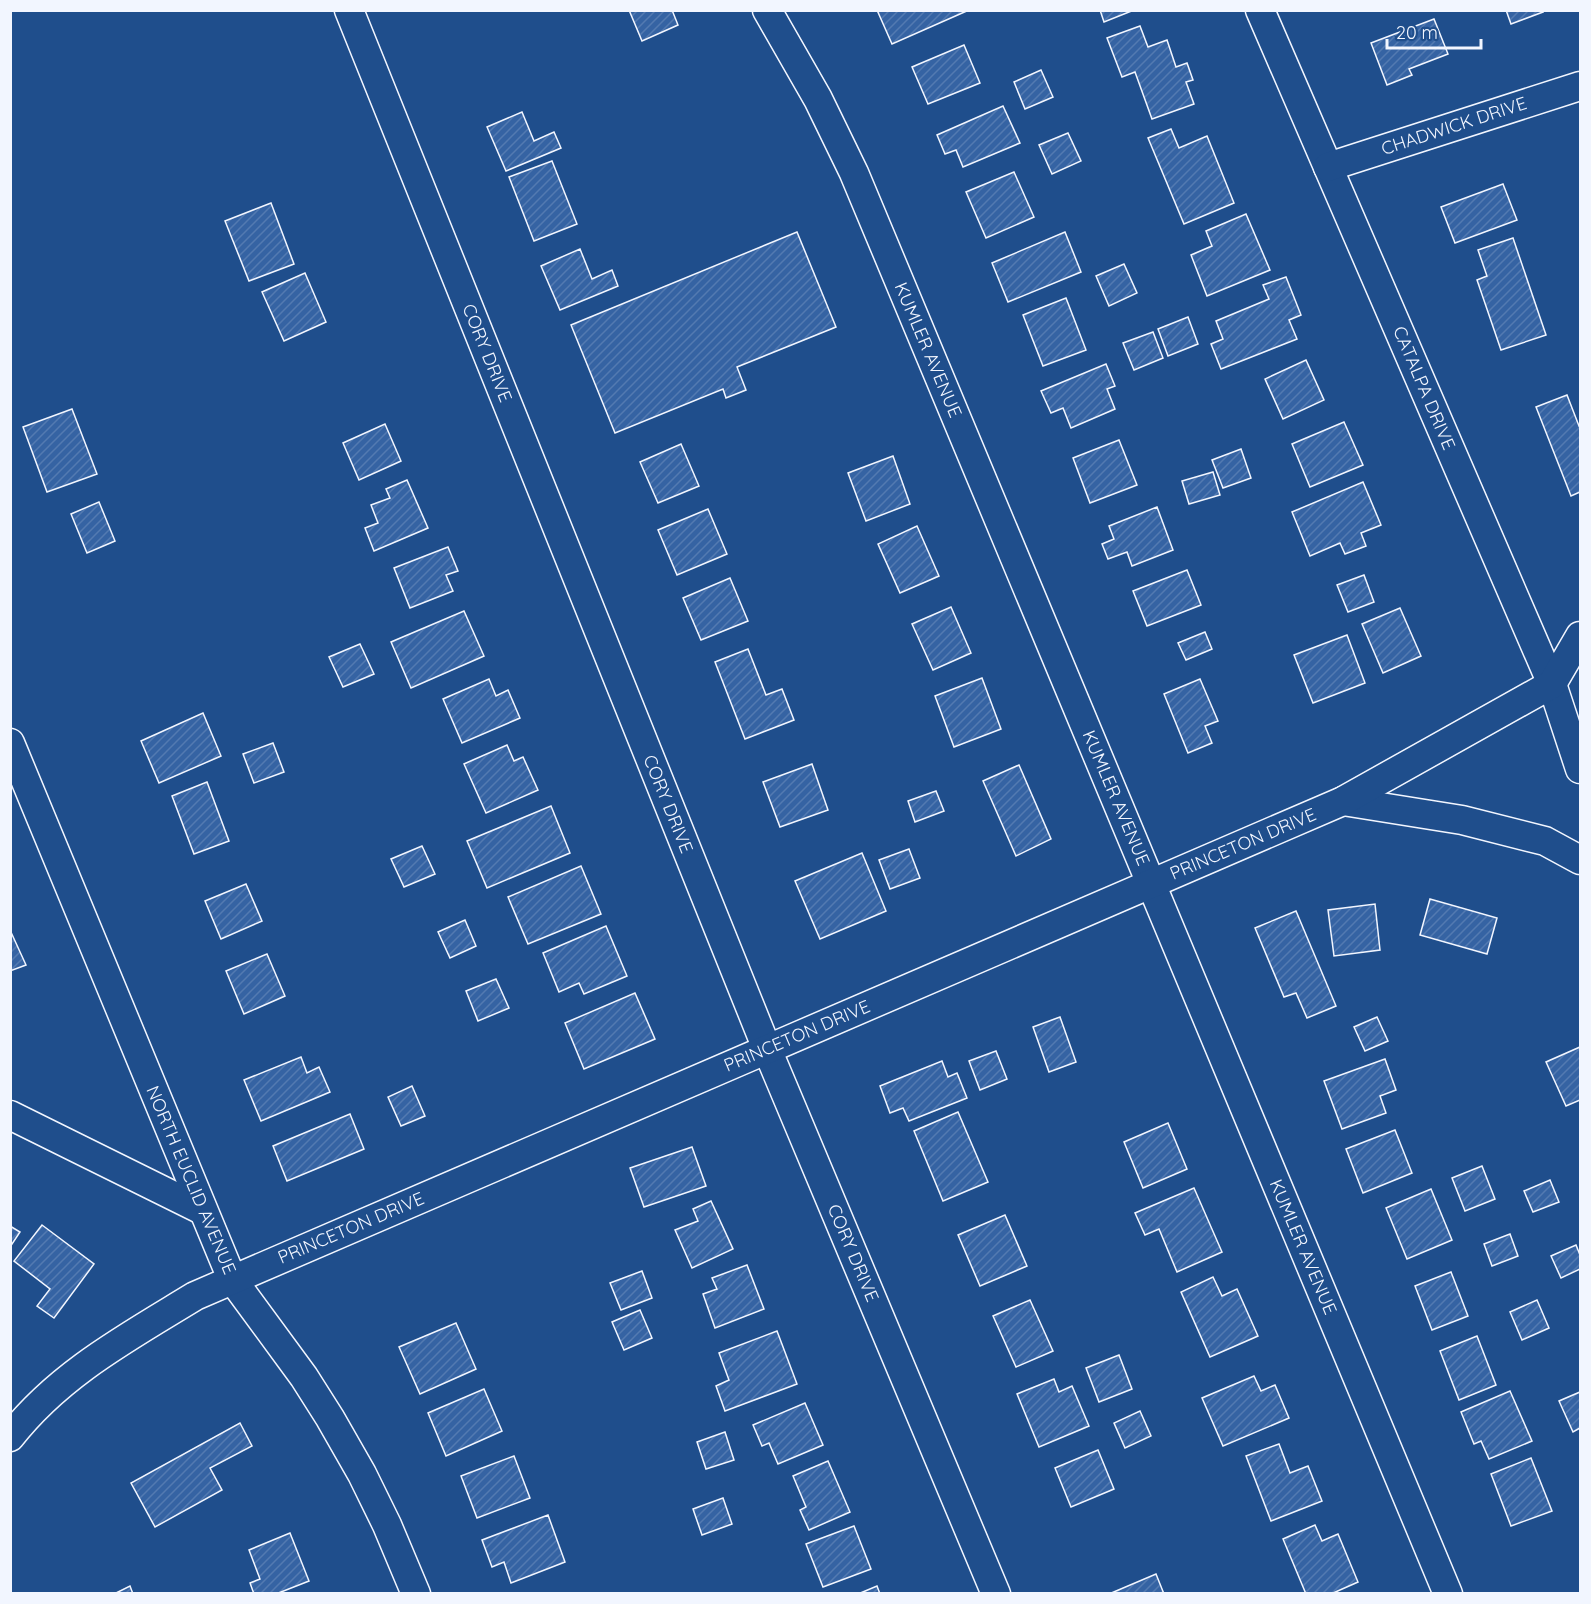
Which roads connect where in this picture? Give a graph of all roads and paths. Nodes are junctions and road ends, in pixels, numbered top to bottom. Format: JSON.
{"nodes":[{"id":1,"x":349,"y":10,"type":"edge"},
{"id":2,"x":767,"y":10,"type":"edge"},
{"id":3,"x":1260,"y":10,"type":"edge"},
{"id":4,"x":1581,"y":86,"type":"edge"},
{"id":5,"x":1328,"y":167,"type":"junction"},
{"id":6,"x":1581,"y":636,"type":"edge"},
{"id":7,"x":1552,"y":684,"type":"junction"},
{"id":8,"x":10,"y":742,"type":"edge"},
{"id":9,"x":1581,"y":769,"type":"edge"},
{"id":10,"x":1343,"y":801,"type":"junction"},
{"id":11,"x":1581,"y":860,"type":"edge"},
{"id":12,"x":1151,"y":884,"type":"junction"},
{"id":13,"x":767,"y":1049,"type":"junction"},
{"id":14,"x":10,"y":1115,"type":"edge"},
{"id":15,"x":202,"y":1210,"type":"junction"},
{"id":16,"x":232,"y":1279,"type":"junction"},
{"id":17,"x":10,"y":1437,"type":"edge"},
{"id":18,"x":416,"y":1593,"type":"edge"},
{"id":19,"x":996,"y":1593,"type":"edge"},
{"id":20,"x":1448,"y":1593,"type":"edge"}],
"edges":[{"from":1,"to":13,"type":"street","name":"CORY DRIVE"},
{"from":2,"to":12,"type":"street","name":"KUMLER AVENUE"},
{"from":3,"to":5,"type":"street","name":"CATALPA DRIVE"},
{"from":4,"to":5,"type":"street","name":"CHADWICK DRIVE"},
{"from":5,"to":7,"type":"street","name":"CATALPA DRIVE"},
{"from":6,"to":7,"type":"street","name":"PRINCETON DRIVE"},
{"from":7,"to":9,"type":"street","name":"CATALPA DRIVE"},
{"from":7,"to":10,"type":"street","name":"PRINCETON DRIVE"},
{"from":8,"to":15,"type":"street","name":"NORTH EUCLID AVENUE"},
{"from":10,"to":11,"type":"street"},
{"from":10,"to":12,"type":"street","name":"PRINCETON DRIVE"},
{"from":12,"to":13,"type":"street","name":"PRINCETON DRIVE"},
{"from":12,"to":20,"type":"street","name":"KUMLER AVENUE"},
{"from":13,"to":16,"type":"street","name":"PRINCETON DRIVE"},
{"from":13,"to":19,"type":"street","name":"CORY DRIVE"},
{"from":14,"to":15,"type":"street"},
{"from":15,"to":16,"type":"street","name":"NORTH EUCLID AVENUE"},
{"from":16,"to":17,"type":"street","name":"PRINCETON DRIVE"},
{"from":16,"to":18,"type":"street","name":"NORTH EUCLID AVENUE"}]}
